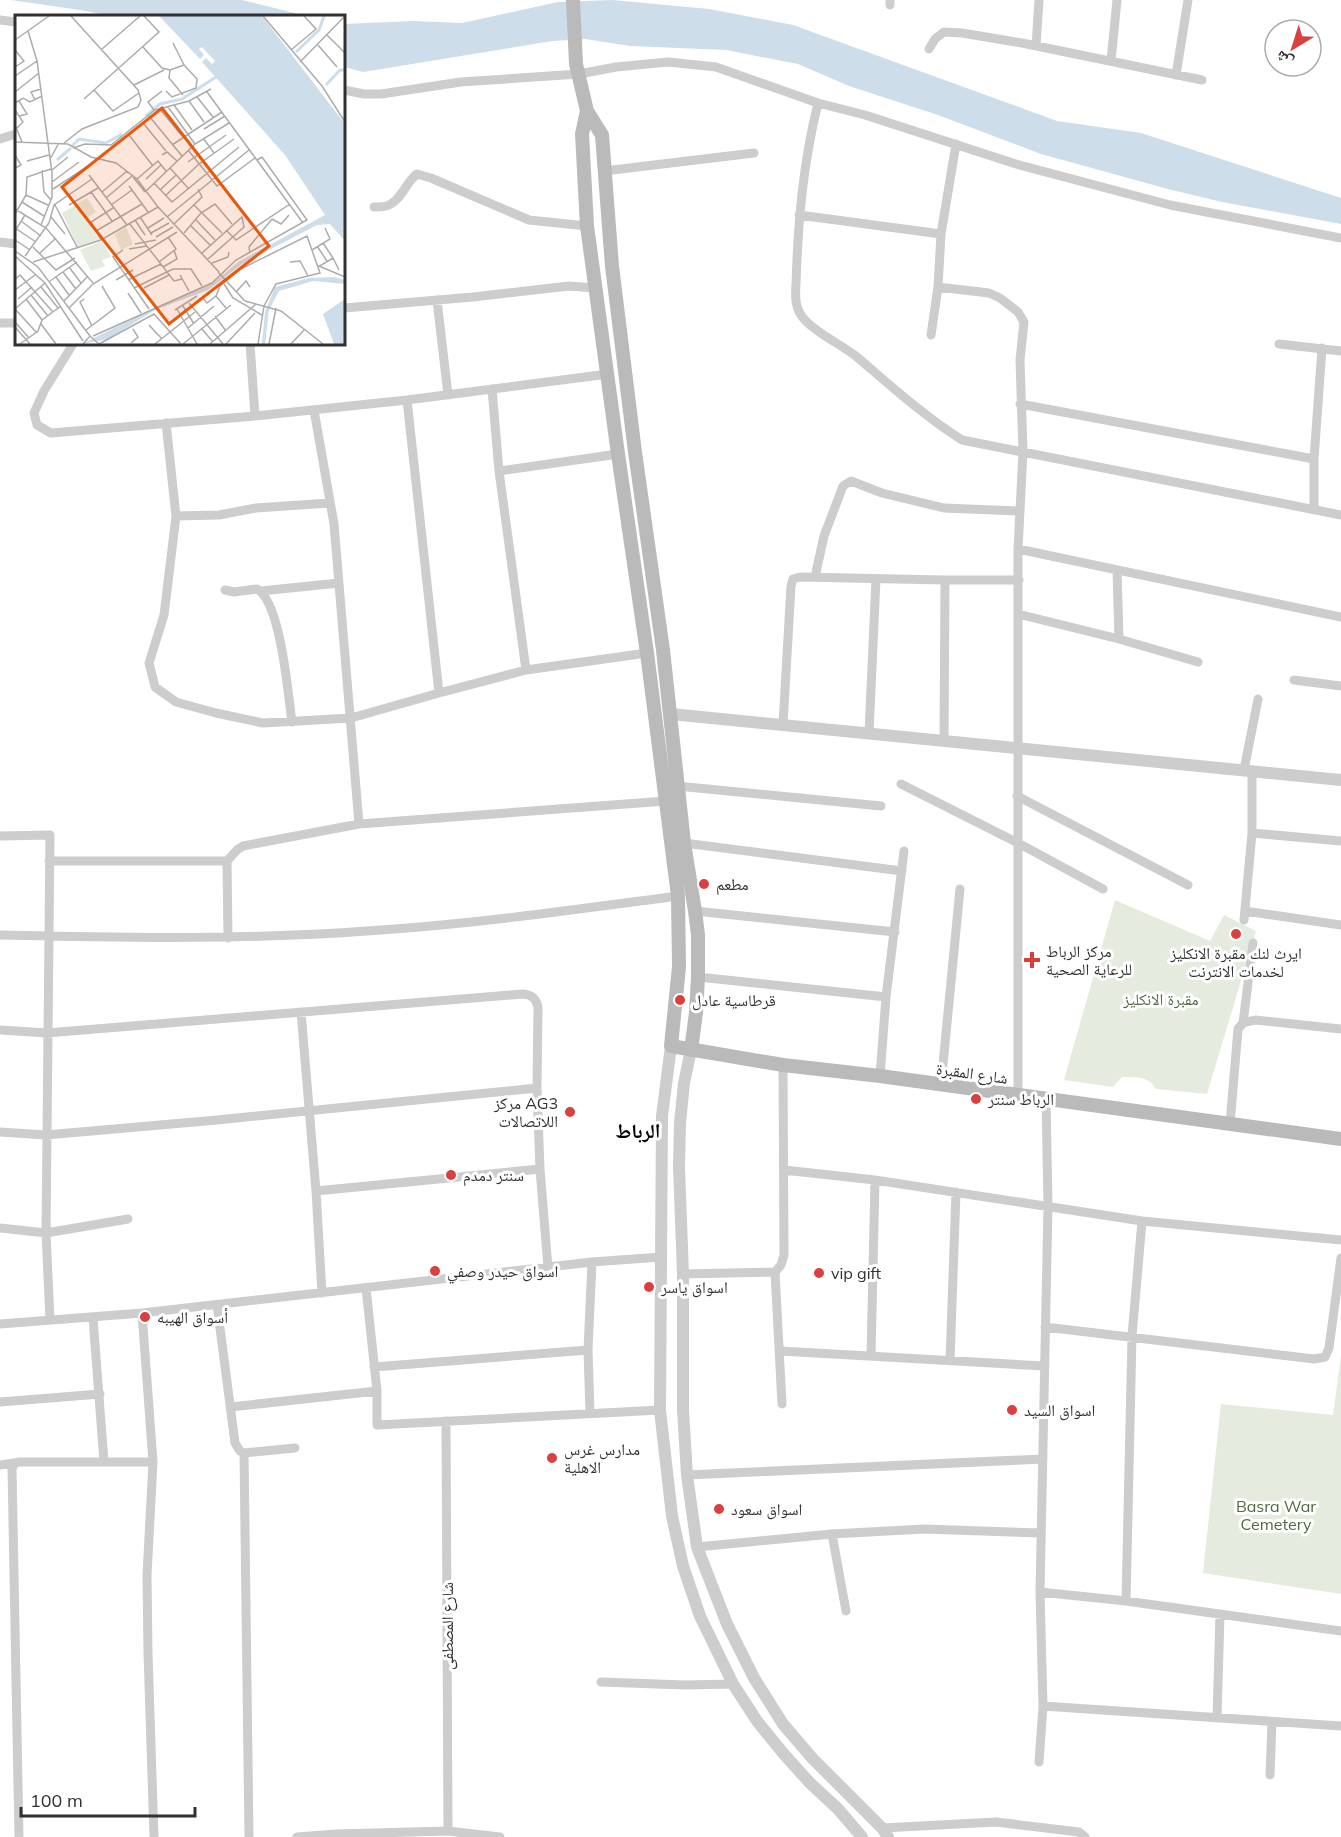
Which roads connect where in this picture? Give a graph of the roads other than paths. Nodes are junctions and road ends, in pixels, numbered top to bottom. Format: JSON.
{"nodes":[{"id":1,"x":573,"y":0,"type":"edge"},
{"id":2,"x":1039,"y":0,"type":"edge"},
{"id":3,"x":1118,"y":0,"type":"edge"},
{"id":4,"x":1188,"y":0,"type":"edge"},
{"id":5,"x":0,"y":20,"type":"edge"},
{"id":6,"x":15,"y":22,"type":"edge"},
{"id":7,"x":1036,"y":46,"type":"junction"},
{"id":8,"x":929,"y":49,"type":"dead end"},
{"id":9,"x":1110,"y":61,"type":"junction"},
{"id":10,"x":578,"y":69,"type":"junction"},
{"id":11,"x":1176,"y":75,"type":"junction"},
{"id":12,"x":1202,"y":80,"type":"dead end"},
{"id":13,"x":345,"y":90,"type":"edge"},
{"id":14,"x":818,"y":103,"type":"junction"},
{"id":15,"x":587,"y":111,"type":"junction"},
{"id":16,"x":15,"y":134,"type":"edge"},
{"id":17,"x":0,"y":138,"type":"edge"},
{"id":18,"x":956,"y":144,"type":"junction"},
{"id":19,"x":754,"y":153,"type":"dead end"},
{"id":20,"x":604,"y":171,"type":"junction"},
{"id":21,"x":374,"y":207,"type":"dead end"},
{"id":22,"x":799,"y":215,"type":"junction"},
{"id":23,"x":587,"y":226,"type":"junction"},
{"id":24,"x":941,"y":234,"type":"junction"},
{"id":25,"x":1341,"y":238,"type":"edge"},
{"id":26,"x":0,"y":242,"type":"edge"},
{"id":27,"x":15,"y":244,"type":"edge"},
{"id":28,"x":938,"y":287,"type":"junction"},
{"id":29,"x":595,"y":288,"type":"junction"},
{"id":30,"x":437,"y":300,"type":"junction"},
{"id":31,"x":345,"y":308,"type":"edge"},
{"id":32,"x":15,"y":322,"type":"edge"},
{"id":33,"x":0,"y":323,"type":"edge"},
{"id":34,"x":932,"y":335,"type":"dead end"},
{"id":35,"x":1279,"y":344,"type":"dead end"},
{"id":36,"x":72,"y":345,"type":"edge"},
{"id":37,"x":250,"y":345,"type":"edge"},
{"id":38,"x":1322,"y":348,"type":"junction"},
{"id":39,"x":1341,"y":351,"type":"edge"},
{"id":40,"x":608,"y":374,"type":"junction"},
{"id":41,"x":492,"y":389,"type":"junction"},
{"id":42,"x":448,"y":394,"type":"junction"},
{"id":43,"x":406,"y":400,"type":"junction"},
{"id":44,"x":1020,"y":404,"type":"junction"},
{"id":45,"x":314,"y":410,"type":"junction"},
{"id":46,"x":255,"y":416,"type":"junction"},
{"id":47,"x":166,"y":423,"type":"junction"},
{"id":48,"x":1023,"y":452,"type":"junction"},
{"id":49,"x":618,"y":454,"type":"junction"},
{"id":50,"x":1314,"y":459,"type":"junction"},
{"id":51,"x":499,"y":471,"type":"junction"},
{"id":52,"x":330,"y":503,"type":"junction"},
{"id":53,"x":1314,"y":510,"type":"junction"},
{"id":54,"x":1020,"y":511,"type":"junction"},
{"id":55,"x":1341,"y":515,"type":"edge"},
{"id":56,"x":176,"y":516,"type":"junction"},
{"id":57,"x":649,"y":547,"type":"junction"},
{"id":58,"x":1018,"y":549,"type":"junction"},
{"id":59,"x":632,"y":550,"type":"junction"},
{"id":60,"x":1117,"y":570,"type":"junction"},
{"id":61,"x":815,"y":577,"type":"junction"},
{"id":62,"x":876,"y":579,"type":"junction"},
{"id":63,"x":945,"y":580,"type":"junction"},
{"id":64,"x":1019,"y":580,"type":"junction"},
{"id":65,"x":339,"y":583,"type":"junction"},
{"id":66,"x":225,"y":591,"type":"dead end"},
{"id":67,"x":261,"y":591,"type":"junction"},
{"id":68,"x":1018,"y":614,"type":"junction"},
{"id":69,"x":1341,"y":617,"type":"edge"},
{"id":70,"x":1119,"y":639,"type":"junction"},
{"id":71,"x":647,"y":653,"type":"junction"},
{"id":72,"x":1197,"y":662,"type":"dead end"},
{"id":73,"x":526,"y":670,"type":"junction"},
{"id":74,"x":1294,"y":680,"type":"dead end"},
{"id":75,"x":1341,"y":686,"type":"edge"},
{"id":76,"x":439,"y":693,"type":"junction"},
{"id":77,"x":1258,"y":699,"type":"dead end"},
{"id":78,"x":671,"y":714,"type":"junction"},
{"id":79,"x":351,"y":718,"type":"junction"},
{"id":80,"x":292,"y":722,"type":"junction"},
{"id":81,"x":783,"y":724,"type":"junction"},
{"id":82,"x":868,"y":733,"type":"junction"},
{"id":83,"x":944,"y":740,"type":"junction"},
{"id":84,"x":1017,"y":747,"type":"junction"},
{"id":85,"x":1248,"y":770,"type":"junction"},
{"id":86,"x":1341,"y":780,"type":"edge"},
{"id":87,"x":901,"y":784,"type":"dead end"},
{"id":88,"x":677,"y":786,"type":"junction"},
{"id":89,"x":1017,"y":796,"type":"junction"},
{"id":90,"x":666,"y":801,"type":"junction"},
{"id":91,"x":881,"y":806,"type":"dead end"},
{"id":92,"x":359,"y":824,"type":"junction"},
{"id":93,"x":1251,"y":833,"type":"junction"},
{"id":94,"x":0,"y":836,"type":"edge"},
{"id":95,"x":1341,"y":842,"type":"edge"},
{"id":96,"x":684,"y":843,"type":"junction"},
{"id":97,"x":1018,"y":843,"type":"junction"},
{"id":98,"x":904,"y":852,"type":"dead end"},
{"id":99,"x":49,"y":861,"type":"junction"},
{"id":100,"x":227,"y":861,"type":"junction"},
{"id":101,"x":902,"y":871,"type":"junction"},
{"id":102,"x":1188,"y":885,"type":"dead end"},
{"id":103,"x":960,"y":889,"type":"dead end"},
{"id":104,"x":1103,"y":889,"type":"dead end"},
{"id":105,"x":678,"y":896,"type":"junction"},
{"id":106,"x":695,"y":911,"type":"junction"},
{"id":107,"x":1341,"y":925,"type":"edge"},
{"id":108,"x":895,"y":932,"type":"junction"},
{"id":109,"x":0,"y":934,"type":"edge"},
{"id":110,"x":48,"y":936,"type":"junction"},
{"id":111,"x":228,"y":938,"type":"junction"},
{"id":112,"x":1253,"y":943,"type":"dead end"},
{"id":113,"x":699,"y":977,"type":"junction"},
{"id":114,"x":886,"y":997,"type":"junction"},
{"id":115,"x":301,"y":1012,"type":"junction"},
{"id":116,"x":1243,"y":1023,"type":"junction"},
{"id":117,"x":1341,"y":1029,"type":"edge"},
{"id":118,"x":0,"y":1030,"type":"edge"},
{"id":119,"x":47,"y":1033,"type":"junction"},
{"id":120,"x":671,"y":1047,"type":"junction"},
{"id":121,"x":691,"y":1050,"type":"junction"},
{"id":122,"x":783,"y":1065,"type":"junction"},
{"id":123,"x":880,"y":1076,"type":"junction"},
{"id":124,"x":941,"y":1085,"type":"junction"},
{"id":125,"x":537,"y":1088,"type":"junction"},
{"id":126,"x":1018,"y":1095,"type":"junction"},
{"id":127,"x":1046,"y":1099,"type":"junction"},
{"id":128,"x":309,"y":1111,"type":"junction"},
{"id":129,"x":1230,"y":1124,"type":"junction"},
{"id":130,"x":0,"y":1132,"type":"edge"},
{"id":131,"x":46,"y":1135,"type":"junction"},
{"id":132,"x":1341,"y":1139,"type":"edge"},
{"id":133,"x":540,"y":1169,"type":"junction"},
{"id":134,"x":784,"y":1170,"type":"junction"},
{"id":135,"x":874,"y":1180,"type":"junction"},
{"id":136,"x":316,"y":1191,"type":"junction"},
{"id":137,"x":956,"y":1192,"type":"junction"},
{"id":138,"x":1048,"y":1206,"type":"junction"},
{"id":139,"x":128,"y":1219,"type":"dead end"},
{"id":140,"x":1143,"y":1221,"type":"junction"},
{"id":141,"x":0,"y":1228,"type":"edge"},
{"id":142,"x":46,"y":1233,"type":"junction"},
{"id":143,"x":1341,"y":1240,"type":"edge"},
{"id":144,"x":682,"y":1256,"type":"junction"},
{"id":145,"x":661,"y":1257,"type":"junction"},
{"id":146,"x":1341,"y":1258,"type":"edge"},
{"id":147,"x":592,"y":1262,"type":"junction"},
{"id":148,"x":548,"y":1268,"type":"junction"},
{"id":149,"x":775,"y":1272,"type":"junction"},
{"id":150,"x":683,"y":1274,"type":"junction"},
{"id":151,"x":366,"y":1288,"type":"junction"},
{"id":152,"x":322,"y":1293,"type":"junction"},
{"id":153,"x":217,"y":1305,"type":"junction"},
{"id":154,"x":142,"y":1313,"type":"junction"},
{"id":155,"x":93,"y":1318,"type":"junction"},
{"id":156,"x":50,"y":1320,"type":"junction"},
{"id":157,"x":0,"y":1323,"type":"edge"},
{"id":158,"x":1045,"y":1327,"type":"junction"},
{"id":159,"x":1132,"y":1336,"type":"junction"},
{"id":160,"x":588,"y":1350,"type":"junction"},
{"id":161,"x":780,"y":1351,"type":"junction"},
{"id":162,"x":871,"y":1356,"type":"junction"},
{"id":163,"x":950,"y":1361,"type":"junction"},
{"id":164,"x":1044,"y":1366,"type":"junction"},
{"id":165,"x":374,"y":1367,"type":"junction"},
{"id":166,"x":376,"y":1391,"type":"junction"},
{"id":167,"x":100,"y":1394,"type":"junction"},
{"id":168,"x":0,"y":1402,"type":"edge"},
{"id":169,"x":782,"y":1404,"type":"dead end"},
{"id":170,"x":230,"y":1407,"type":"junction"},
{"id":171,"x":660,"y":1410,"type":"junction"},
{"id":172,"x":590,"y":1413,"type":"junction"},
{"id":173,"x":446,"y":1421,"type":"junction"},
{"id":174,"x":295,"y":1448,"type":"dead end"},
{"id":175,"x":243,"y":1453,"type":"junction"},
{"id":176,"x":1043,"y":1459,"type":"junction"},
{"id":177,"x":104,"y":1462,"type":"junction"},
{"id":178,"x":153,"y":1462,"type":"junction"},
{"id":179,"x":14,"y":1464,"type":"junction"},
{"id":180,"x":0,"y":1465,"type":"edge"},
{"id":181,"x":687,"y":1475,"type":"junction"},
{"id":182,"x":1041,"y":1533,"type":"junction"},
{"id":183,"x":832,"y":1534,"type":"junction"},
{"id":184,"x":697,"y":1547,"type":"junction"},
{"id":185,"x":1040,"y":1592,"type":"junction"},
{"id":186,"x":1126,"y":1601,"type":"junction"},
{"id":187,"x":720,"y":1605,"type":"junction"},
{"id":188,"x":699,"y":1611,"type":"junction"},
{"id":189,"x":846,"y":1611,"type":"dead end"},
{"id":190,"x":1220,"y":1614,"type":"junction"},
{"id":191,"x":1341,"y":1631,"type":"edge"},
{"id":192,"x":601,"y":1682,"type":"dead end"},
{"id":193,"x":733,"y":1684,"type":"junction"},
{"id":194,"x":1042,"y":1706,"type":"junction"},
{"id":195,"x":1217,"y":1718,"type":"junction"},
{"id":196,"x":1272,"y":1722,"type":"junction"},
{"id":197,"x":1341,"y":1726,"type":"edge"},
{"id":198,"x":1039,"y":1762,"type":"dead end"},
{"id":199,"x":1269,"y":1775,"type":"dead end"},
{"id":200,"x":448,"y":1831,"type":"junction"},
{"id":201,"x":885,"y":1833,"type":"edge"},
{"id":202,"x":19,"y":1837,"type":"edge"},
{"id":203,"x":154,"y":1837,"type":"edge"},
{"id":204,"x":249,"y":1837,"type":"edge"},
{"id":205,"x":297,"y":1837,"type":"edge"},
{"id":206,"x":500,"y":1837,"type":"edge"},
{"id":207,"x":862,"y":1837,"type":"edge"},
{"id":208,"x":1085,"y":1837,"type":"edge"}],
"edges":[{"from":1,"to":10,"type":"main road"},
{"from":2,"to":7,"type":"street"},
{"from":3,"to":9,"type":"street"},
{"from":4,"to":11,"type":"street"},
{"from":5,"to":6,"type":"street"},
{"from":7,"to":8,"type":"street"},
{"from":7,"to":9,"type":"street"},
{"from":9,"to":11,"type":"street"},
{"from":10,"to":13,"type":"street"},
{"from":10,"to":14,"type":"street"},
{"from":10,"to":15,"type":"main road"},
{"from":11,"to":12,"type":"street"},
{"from":14,"to":18,"type":"street"},
{"from":14,"to":22,"type":"street"},
{"from":15,"to":20,"type":"main road"},
{"from":15,"to":23,"type":"main road"},
{"from":16,"to":17,"type":"street"},
{"from":18,"to":24,"type":"street"},
{"from":18,"to":25,"type":"street"},
{"from":19,"to":20,"type":"street"},
{"from":20,"to":57,"type":"main road"},
{"from":21,"to":23,"type":"street"},
{"from":22,"to":24,"type":"street"},
{"from":22,"to":48,"type":"street"},
{"from":23,"to":29,"type":"main road"},
{"from":24,"to":28,"type":"street"},
{"from":26,"to":27,"type":"street"},
{"from":28,"to":34,"type":"street"},
{"from":28,"to":44,"type":"street"},
{"from":29,"to":30,"type":"street"},
{"from":29,"to":40,"type":"main road"},
{"from":30,"to":31,"type":"street"},
{"from":30,"to":42,"type":"street"},
{"from":32,"to":33,"type":"street"},
{"from":35,"to":38,"type":"street"},
{"from":36,"to":47,"type":"street"},
{"from":37,"to":46,"type":"street"},
{"from":38,"to":39,"type":"street"},
{"from":38,"to":50,"type":"street"},
{"from":40,"to":41,"type":"street"},
{"from":40,"to":49,"type":"main road"},
{"from":41,"to":42,"type":"street"},
{"from":41,"to":51,"type":"street"},
{"from":42,"to":43,"type":"street"},
{"from":43,"to":45,"type":"street"},
{"from":43,"to":76,"type":"street"},
{"from":44,"to":48,"type":"street"},
{"from":44,"to":50,"type":"street"},
{"from":45,"to":46,"type":"street"},
{"from":45,"to":52,"type":"street"},
{"from":46,"to":47,"type":"street"},
{"from":47,"to":56,"type":"street"},
{"from":48,"to":53,"type":"street"},
{"from":48,"to":54,"type":"street"},
{"from":49,"to":51,"type":"street"},
{"from":49,"to":59,"type":"main road"},
{"from":50,"to":53,"type":"street"},
{"from":51,"to":73,"type":"street"},
{"from":52,"to":56,"type":"street"},
{"from":52,"to":65,"type":"street"},
{"from":53,"to":55,"type":"street"},
{"from":54,"to":58,"type":"street"},
{"from":54,"to":61,"type":"street"},
{"from":56,"to":80,"type":"street"},
{"from":57,"to":59,"type":"main road"},
{"from":57,"to":78,"type":"main road"},
{"from":58,"to":60,"type":"street"},
{"from":58,"to":64,"type":"street"},
{"from":59,"to":71,"type":"main road"},
{"from":60,"to":69,"type":"street"},
{"from":60,"to":70,"type":"street"},
{"from":61,"to":62,"type":"street"},
{"from":61,"to":81,"type":"street"},
{"from":62,"to":63,"type":"street"},
{"from":62,"to":82,"type":"street"},
{"from":63,"to":64,"type":"street"},
{"from":63,"to":83,"type":"street"},
{"from":64,"to":68,"type":"street"},
{"from":65,"to":67,"type":"street"},
{"from":65,"to":79,"type":"street"},
{"from":66,"to":67,"type":"street"},
{"from":67,"to":80,"type":"street"},
{"from":68,"to":70,"type":"street"},
{"from":68,"to":84,"type":"street"},
{"from":70,"to":72,"type":"street"},
{"from":71,"to":73,"type":"street"},
{"from":71,"to":90,"type":"main road"},
{"from":73,"to":76,"type":"street"},
{"from":74,"to":75,"type":"street"},
{"from":76,"to":79,"type":"street"},
{"from":77,"to":85,"type":"street"},
{"from":78,"to":81,"type":"street"},
{"from":78,"to":88,"type":"main road"},
{"from":79,"to":80,"type":"street"},
{"from":79,"to":92,"type":"street"},
{"from":81,"to":82,"type":"street"},
{"from":82,"to":83,"type":"street"},
{"from":83,"to":84,"type":"street"},
{"from":84,"to":85,"type":"street"},
{"from":84,"to":89,"type":"street"},
{"from":85,"to":86,"type":"street"},
{"from":85,"to":93,"type":"street"},
{"from":87,"to":97,"type":"street"},
{"from":88,"to":91,"type":"street"},
{"from":88,"to":96,"type":"main road"},
{"from":89,"to":97,"type":"street"},
{"from":89,"to":102,"type":"street"},
{"from":90,"to":92,"type":"street"},
{"from":90,"to":105,"type":"main road"},
{"from":92,"to":100,"type":"street"},
{"from":93,"to":95,"type":"street"},
{"from":93,"to":107,"type":"street"},
{"from":94,"to":99,"type":"street"},
{"from":96,"to":101,"type":"street"},
{"from":96,"to":106,"type":"main road"},
{"from":97,"to":104,"type":"street"},
{"from":97,"to":126,"type":"street"},
{"from":98,"to":101,"type":"street"},
{"from":99,"to":100,"type":"street"},
{"from":99,"to":110,"type":"street"},
{"from":100,"to":111,"type":"street"},
{"from":101,"to":108,"type":"street"},
{"from":103,"to":124,"type":"street"},
{"from":105,"to":111,"type":"street"},
{"from":105,"to":120,"type":"main road"},
{"from":106,"to":108,"type":"street"},
{"from":106,"to":113,"type":"main road"},
{"from":108,"to":114,"type":"street"},
{"from":109,"to":110,"type":"street"},
{"from":110,"to":111,"type":"street"},
{"from":110,"to":119,"type":"street"},
{"from":112,"to":116,"type":"street"},
{"from":113,"to":114,"type":"street"},
{"from":113,"to":121,"type":"main road"},
{"from":114,"to":123,"type":"street"},
{"from":115,"to":119,"type":"street"},
{"from":115,"to":125,"type":"street"},
{"from":115,"to":128,"type":"street"},
{"from":116,"to":117,"type":"street"},
{"from":116,"to":129,"type":"street"},
{"from":118,"to":119,"type":"street"},
{"from":119,"to":131,"type":"street"},
{"from":120,"to":121,"type":"main road","name":"شارع المقبرة"},
{"from":120,"to":145,"type":"street"},
{"from":121,"to":122,"type":"main road","name":"شارع المقبرة"},
{"from":121,"to":144,"type":"street"},
{"from":122,"to":123,"type":"main road","name":"شارع المقبرة"},
{"from":122,"to":134,"type":"street"},
{"from":123,"to":124,"type":"main road","name":"شارع المقبرة"},
{"from":124,"to":126,"type":"main road","name":"شارع المقبرة"},
{"from":125,"to":128,"type":"street"},
{"from":125,"to":133,"type":"street"},
{"from":126,"to":127,"type":"main road","name":"شارع المقبرة"},
{"from":127,"to":129,"type":"main road","name":"شارع المقبرة"},
{"from":127,"to":138,"type":"street"},
{"from":128,"to":131,"type":"street"},
{"from":128,"to":136,"type":"street"},
{"from":129,"to":132,"type":"main road","name":"شارع المقبرة"},
{"from":130,"to":131,"type":"street"},
{"from":131,"to":142,"type":"street"},
{"from":133,"to":136,"type":"street"},
{"from":133,"to":148,"type":"street"},
{"from":134,"to":135,"type":"street"},
{"from":134,"to":149,"type":"street"},
{"from":135,"to":137,"type":"street"},
{"from":135,"to":162,"type":"street"},
{"from":136,"to":152,"type":"street"},
{"from":137,"to":138,"type":"street"},
{"from":137,"to":163,"type":"street"},
{"from":138,"to":140,"type":"street"},
{"from":138,"to":158,"type":"street"},
{"from":139,"to":142,"type":"street"},
{"from":140,"to":143,"type":"street"},
{"from":140,"to":159,"type":"street"},
{"from":141,"to":142,"type":"street"},
{"from":142,"to":156,"type":"street"},
{"from":144,"to":145,"type":"street"},
{"from":144,"to":150,"type":"street"},
{"from":145,"to":147,"type":"street"},
{"from":145,"to":171,"type":"street"},
{"from":146,"to":159,"type":"street"},
{"from":147,"to":148,"type":"street"},
{"from":147,"to":160,"type":"street"},
{"from":148,"to":151,"type":"street"},
{"from":149,"to":150,"type":"street"},
{"from":149,"to":161,"type":"street"},
{"from":150,"to":181,"type":"street"},
{"from":151,"to":152,"type":"street"},
{"from":151,"to":165,"type":"street"},
{"from":152,"to":153,"type":"street"},
{"from":153,"to":154,"type":"street"},
{"from":153,"to":170,"type":"street"},
{"from":154,"to":155,"type":"street"},
{"from":154,"to":178,"type":"street"},
{"from":155,"to":156,"type":"street"},
{"from":155,"to":167,"type":"street"},
{"from":156,"to":157,"type":"street"},
{"from":158,"to":159,"type":"street"},
{"from":158,"to":164,"type":"street"},
{"from":159,"to":186,"type":"street"},
{"from":160,"to":165,"type":"street"},
{"from":160,"to":172,"type":"street"},
{"from":161,"to":162,"type":"street"},
{"from":161,"to":169,"type":"street"},
{"from":162,"to":163,"type":"street"},
{"from":163,"to":164,"type":"street"},
{"from":164,"to":176,"type":"street"},
{"from":165,"to":166,"type":"street"},
{"from":166,"to":170,"type":"street"},
{"from":166,"to":173,"type":"street"},
{"from":167,"to":168,"type":"street"},
{"from":167,"to":177,"type":"street"},
{"from":170,"to":175,"type":"street"},
{"from":171,"to":172,"type":"street"},
{"from":171,"to":188,"type":"street"},
{"from":172,"to":173,"type":"street"},
{"from":173,"to":200,"type":"street","name":"شارع المصطفى"},
{"from":174,"to":175,"type":"street"},
{"from":175,"to":204,"type":"street"},
{"from":176,"to":181,"type":"street"},
{"from":176,"to":182,"type":"street"},
{"from":177,"to":178,"type":"street"},
{"from":177,"to":179,"type":"street"},
{"from":178,"to":203,"type":"street"},
{"from":179,"to":180,"type":"street"},
{"from":179,"to":202,"type":"street"},
{"from":181,"to":184,"type":"street"},
{"from":182,"to":183,"type":"street"},
{"from":182,"to":185,"type":"street"},
{"from":183,"to":184,"type":"street"},
{"from":183,"to":189,"type":"street"},
{"from":184,"to":187,"type":"street"},
{"from":185,"to":186,"type":"street"},
{"from":185,"to":194,"type":"street"},
{"from":186,"to":190,"type":"street"},
{"from":187,"to":188,"type":"street"},
{"from":187,"to":201,"type":"street"},
{"from":188,"to":193,"type":"street"},
{"from":190,"to":191,"type":"street"},
{"from":190,"to":195,"type":"street"},
{"from":192,"to":193,"type":"street"},
{"from":193,"to":207,"type":"street"},
{"from":194,"to":195,"type":"street"},
{"from":194,"to":198,"type":"street"},
{"from":195,"to":196,"type":"street"},
{"from":196,"to":197,"type":"street"},
{"from":196,"to":199,"type":"street"},
{"from":200,"to":205,"type":"street"},
{"from":200,"to":206,"type":"street"},
{"from":201,"to":208,"type":"street"}]}
